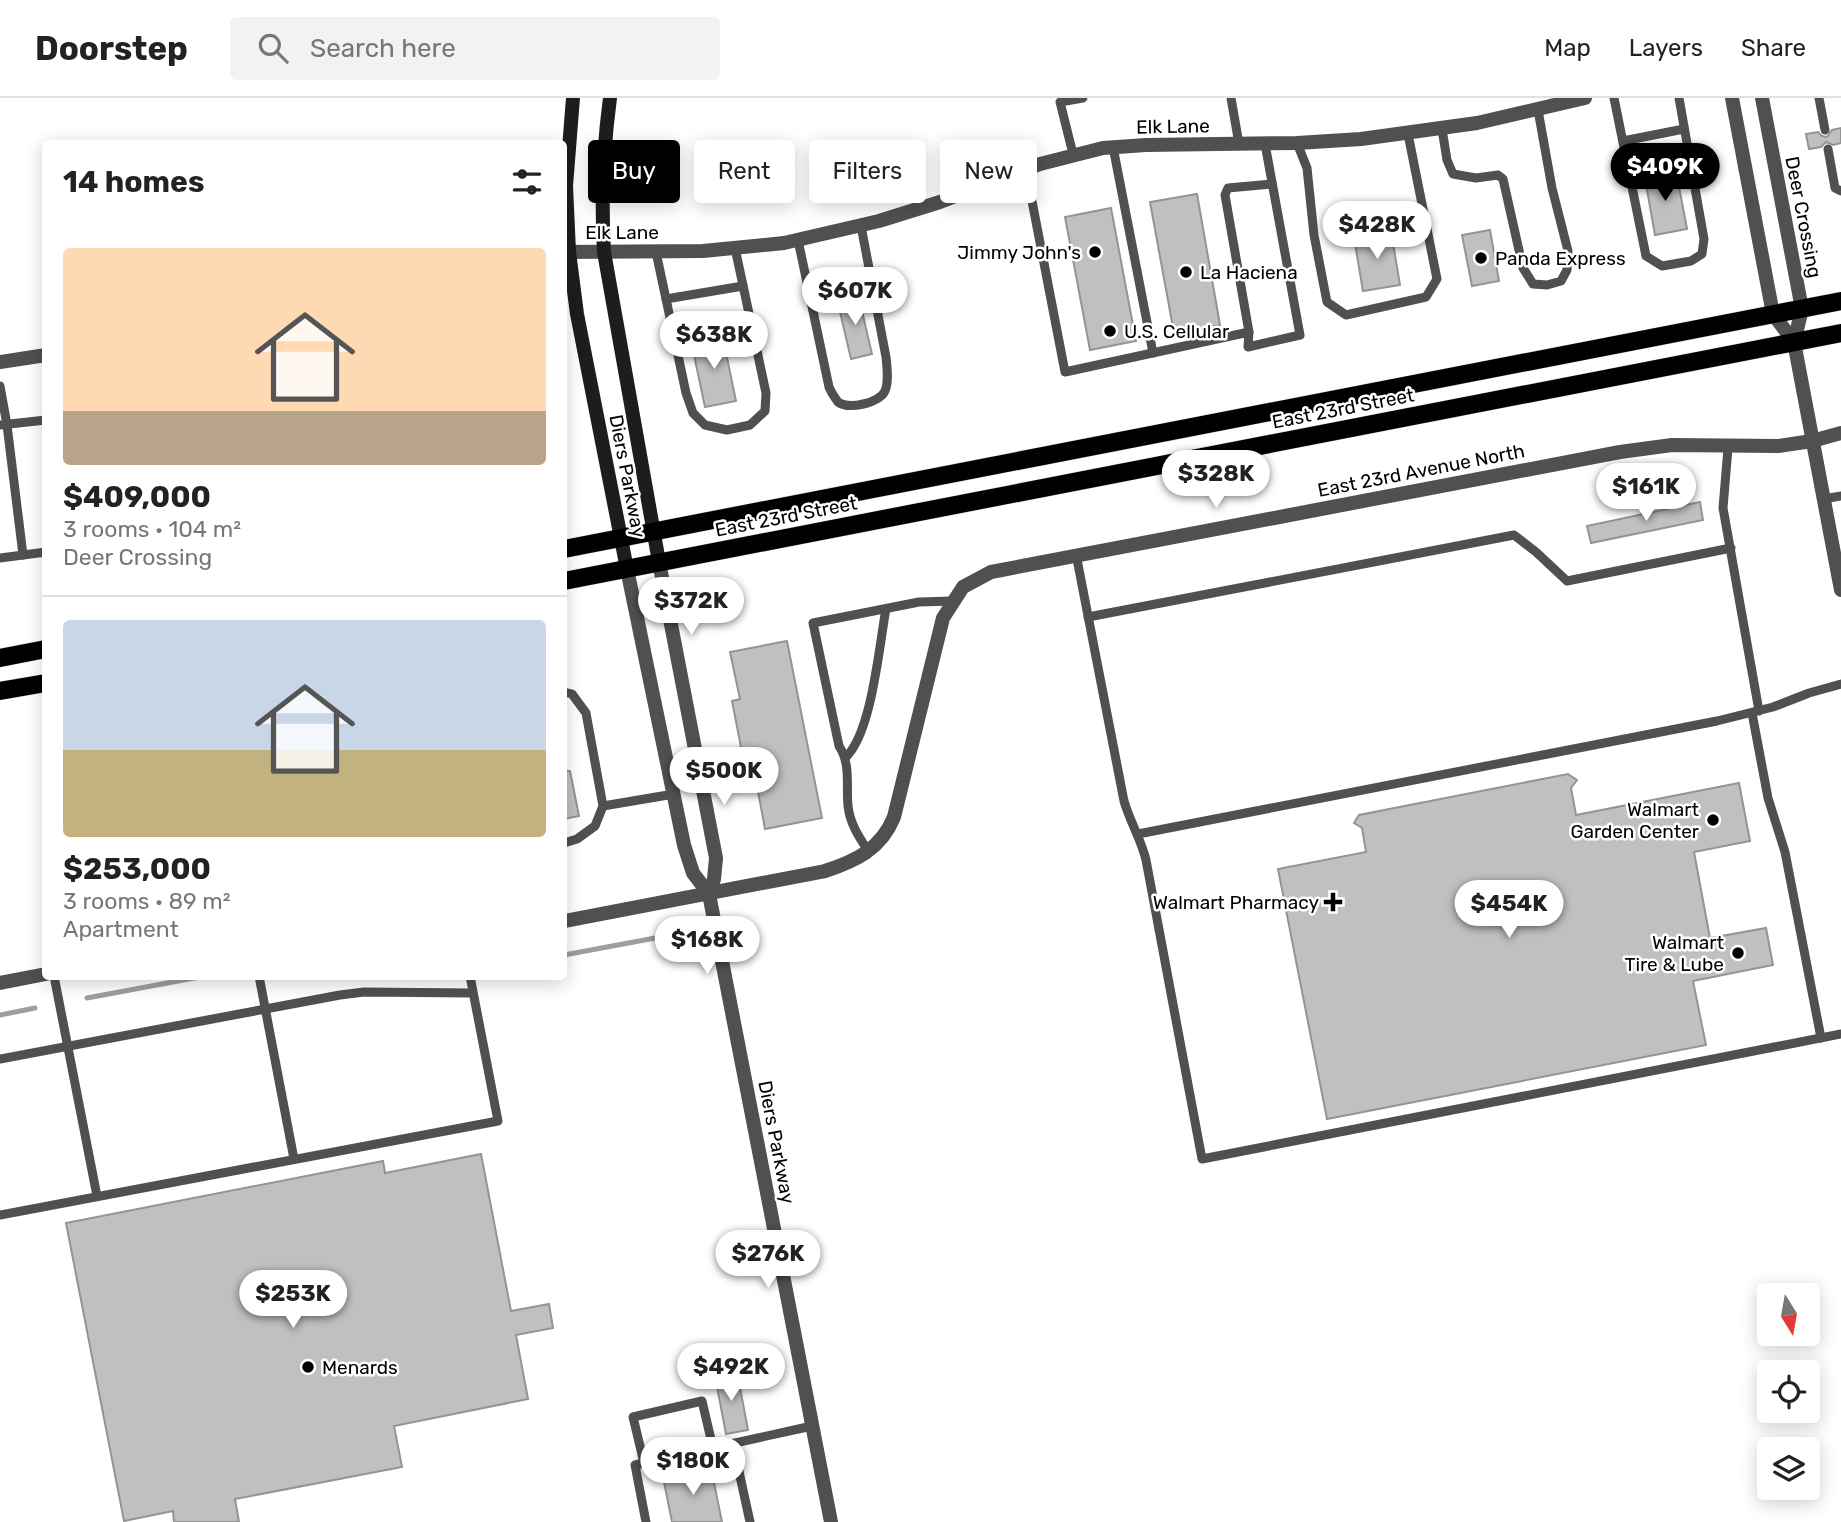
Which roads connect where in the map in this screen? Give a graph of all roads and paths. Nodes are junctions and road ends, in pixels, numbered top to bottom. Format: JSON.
{"nodes":[{"id":1,"x":573,"y":98,"type":"edge"},
{"id":2,"x":610,"y":98,"type":"edge"},
{"id":3,"x":1083,"y":98,"type":"edge"},
{"id":4,"x":1231,"y":98,"type":"edge"},
{"id":5,"x":1585,"y":98,"type":"edge"},
{"id":6,"x":1614,"y":98,"type":"edge"},
{"id":7,"x":1679,"y":98,"type":"edge"},
{"id":8,"x":1732,"y":98,"type":"edge"},
{"id":9,"x":1762,"y":98,"type":"edge"},
{"id":10,"x":1819,"y":98,"type":"edge"},
{"id":11,"x":1060,"y":100,"type":"edge"},
{"id":12,"x":1538,"y":110,"type":"junction"},
{"id":13,"x":1442,"y":129,"type":"junction"},
{"id":14,"x":1684,"y":129,"type":"junction"},
{"id":15,"x":1825,"y":130,"type":"dead end"},
{"id":16,"x":1408,"y":134,"type":"junction"},
{"id":17,"x":1623,"y":141,"type":"junction"},
{"id":18,"x":1297,"y":143,"type":"junction"},
{"id":19,"x":1265,"y":144,"type":"junction"},
{"id":20,"x":1239,"y":145,"type":"junction"},
{"id":21,"x":1113,"y":147,"type":"junction"},
{"id":22,"x":1828,"y":149,"type":"dead end"},
{"id":23,"x":1073,"y":154,"type":"junction"},
{"id":24,"x":1037,"y":166,"type":"edge"},
{"id":25,"x":567,"y":173,"type":"edge"},
{"id":26,"x":1272,"y":184,"type":"junction"},
{"id":27,"x":1841,"y":191,"type":"edge"},
{"id":28,"x":940,"y":202,"type":"edge"},
{"id":29,"x":1032,"y":203,"type":"edge"},
{"id":30,"x":861,"y":226,"type":"junction"},
{"id":31,"x":798,"y":240,"type":"junction"},
{"id":32,"x":735,"y":248,"type":"junction"},
{"id":33,"x":656,"y":251,"type":"junction"},
{"id":34,"x":567,"y":252,"type":"edge"},
{"id":35,"x":604,"y":252,"type":"junction"},
{"id":36,"x":567,"y":258,"type":"edge"},
{"id":37,"x":743,"y":286,"type":"junction"},
{"id":38,"x":666,"y":299,"type":"junction"},
{"id":39,"x":1841,"y":301,"type":"edge"},
{"id":40,"x":1802,"y":309,"type":"junction"},
{"id":41,"x":1773,"y":314,"type":"junction"},
{"id":42,"x":1249,"y":332,"type":"junction"},
{"id":43,"x":1841,"y":333,"type":"edge"},
{"id":44,"x":1794,"y":342,"type":"junction"},
{"id":45,"x":1153,"y":353,"type":"junction"},
{"id":46,"x":42,"y":356,"type":"edge"},
{"id":47,"x":0,"y":362,"type":"edge"},
{"id":48,"x":0,"y":386,"type":"edge"},
{"id":49,"x":42,"y":420,"type":"edge"},
{"id":50,"x":4,"y":425,"type":"edge"},
{"id":51,"x":1841,"y":433,"type":"edge"},
{"id":52,"x":1812,"y":441,"type":"junction"},
{"id":53,"x":1728,"y":448,"type":"junction"},
{"id":54,"x":1841,"y":496,"type":"edge"},
{"id":55,"x":1823,"y":499,"type":"junction"},
{"id":56,"x":654,"y":531,"type":"junction"},
{"id":57,"x":620,"y":538,"type":"junction"},
{"id":58,"x":567,"y":548,"type":"edge"},
{"id":59,"x":1731,"y":548,"type":"junction"},
{"id":60,"x":42,"y":553,"type":"edge"},
{"id":61,"x":1076,"y":554,"type":"junction"},
{"id":62,"x":23,"y":555,"type":"junction"},
{"id":63,"x":0,"y":558,"type":"edge"},
{"id":64,"x":659,"y":562,"type":"junction"},
{"id":65,"x":1838,"y":562,"type":"edge"},
{"id":66,"x":626,"y":569,"type":"junction"},
{"id":67,"x":567,"y":580,"type":"edge"},
{"id":68,"x":1841,"y":590,"type":"edge"},
{"id":69,"x":952,"y":601,"type":"junction"},
{"id":70,"x":886,"y":609,"type":"junction"},
{"id":71,"x":1088,"y":617,"type":"junction"},
{"id":72,"x":42,"y":650,"type":"edge"},
{"id":73,"x":0,"y":658,"type":"edge"},
{"id":74,"x":42,"y":684,"type":"edge"},
{"id":75,"x":1841,"y":684,"type":"edge"},
{"id":76,"x":0,"y":691,"type":"edge"},
{"id":77,"x":567,"y":693,"type":"edge"},
{"id":78,"x":1755,"y":712,"type":"junction"},
{"id":79,"x":846,"y":757,"type":"junction"},
{"id":80,"x":674,"y":794,"type":"junction"},
{"id":81,"x":603,"y":806,"type":"junction"},
{"id":82,"x":1138,"y":834,"type":"junction"},
{"id":83,"x":567,"y":842,"type":"edge"},
{"id":84,"x":869,"y":852,"type":"junction"},
{"id":85,"x":709,"y":894,"type":"junction"},
{"id":86,"x":567,"y":918,"type":"edge"},
{"id":87,"x":42,"y":975,"type":"edge"},
{"id":88,"x":55,"y":980,"type":"edge"},
{"id":89,"x":260,"y":980,"type":"edge"},
{"id":90,"x":470,"y":980,"type":"edge"},
{"id":91,"x":0,"y":983,"type":"edge"},
{"id":92,"x":472,"y":993,"type":"junction"},
{"id":93,"x":265,"y":1008,"type":"junction"},
{"id":94,"x":1841,"y":1034,"type":"edge"},
{"id":95,"x":1821,"y":1038,"type":"junction"},
{"id":96,"x":67,"y":1046,"type":"junction"},
{"id":97,"x":0,"y":1059,"type":"edge"},
{"id":98,"x":294,"y":1159,"type":"junction"},
{"id":99,"x":97,"y":1196,"type":"junction"},
{"id":100,"x":0,"y":1215,"type":"edge"},
{"id":101,"x":812,"y":1426,"type":"junction"},
{"id":102,"x":733,"y":1444,"type":"junction"},
{"id":103,"x":713,"y":1448,"type":"junction"},
{"id":104,"x":644,"y":1463,"type":"junction"},
{"id":105,"x":646,"y":1522,"type":"edge"},
{"id":106,"x":750,"y":1522,"type":"edge"},
{"id":107,"x":831,"y":1522,"type":"edge"}],
"edges":[{"from":1,"to":25,"type":"main road","name":"Diers Parkway"},
{"from":2,"to":35,"type":"main road","name":"Diers Parkway"},
{"from":3,"to":11,"type":"lane"},
{"from":4,"to":20,"type":"lane"},
{"from":5,"to":12,"type":"street","name":"Elk Lane"},
{"from":6,"to":17,"type":"lane"},
{"from":7,"to":14,"type":"lane"},
{"from":8,"to":41,"type":"street"},
{"from":9,"to":40,"type":"street","name":"Deer Crossing"},
{"from":10,"to":15,"type":"lane"},
{"from":11,"to":23,"type":"lane"},
{"from":12,"to":13,"type":"street","name":"Elk Lane"},
{"from":12,"to":13,"type":"lane"},
{"from":13,"to":16,"type":"street","name":"Elk Lane"},
{"from":14,"to":17,"type":"lane"},
{"from":14,"to":17,"type":"lane"},
{"from":16,"to":18,"type":"street","name":"Elk Lane"},
{"from":16,"to":18,"type":"lane"},
{"from":18,"to":19,"type":"street","name":"Elk Lane"},
{"from":19,"to":20,"type":"street","name":"Elk Lane"},
{"from":19,"to":26,"type":"lane"},
{"from":20,"to":21,"type":"street","name":"Elk Lane"},
{"from":21,"to":23,"type":"street","name":"Elk Lane"},
{"from":21,"to":45,"type":"lane"},
{"from":22,"to":27,"type":"lane"},
{"from":23,"to":24,"type":"street","name":"Elk Lane"},
{"from":26,"to":42,"type":"lane"},
{"from":26,"to":42,"type":"lane"},
{"from":28,"to":30,"type":"street","name":"Elk Lane"},
{"from":29,"to":45,"type":"lane"},
{"from":30,"to":31,"type":"street","name":"Elk Lane"},
{"from":30,"to":31,"type":"lane"},
{"from":31,"to":32,"type":"street","name":"Elk Lane"},
{"from":32,"to":33,"type":"street","name":"Elk Lane"},
{"from":32,"to":37,"type":"lane"},
{"from":33,"to":35,"type":"street","name":"Elk Lane"},
{"from":33,"to":38,"type":"lane"},
{"from":34,"to":35,"type":"street","name":"Elk Lane"},
{"from":35,"to":56,"type":"main road","name":"Diers Parkway"},
{"from":36,"to":57,"type":"main road","name":"Diers Parkway"},
{"from":37,"to":38,"type":"lane"},
{"from":37,"to":38,"type":"lane"},
{"from":39,"to":40,"type":"main road","name":"East 23rd Street"},
{"from":40,"to":41,"type":"main road","name":"East 23rd Street"},
{"from":40,"to":44,"type":"street","name":"Deer Crossing"},
{"from":41,"to":44,"type":"street"},
{"from":41,"to":56,"type":"main road","name":"East 23rd Street"},
{"from":42,"to":45,"type":"lane"},
{"from":43,"to":44,"type":"main road","name":"East 23rd Street"},
{"from":44,"to":52,"type":"street"},
{"from":44,"to":64,"type":"main road","name":"East 23rd Street"},
{"from":46,"to":47,"type":"street"},
{"from":48,"to":50,"type":"lane"},
{"from":49,"to":50,"type":"lane"},
{"from":50,"to":62,"type":"lane"},
{"from":51,"to":52,"type":"street","name":"East 23rd Avenue North"},
{"from":52,"to":53,"type":"street","name":"East 23rd Avenue North"},
{"from":52,"to":55,"type":"street"},
{"from":53,"to":59,"type":"lane"},
{"from":53,"to":61,"type":"street","name":"East 23rd Avenue North"},
{"from":54,"to":55,"type":"lane"},
{"from":55,"to":65,"type":"street"},
{"from":56,"to":57,"type":"main road","name":"East 23rd Street"},
{"from":56,"to":64,"type":"main road","name":"Diers Parkway"},
{"from":57,"to":58,"type":"main road","name":"East 23rd Street"},
{"from":57,"to":66,"type":"main road","name":"Diers Parkway"},
{"from":59,"to":71,"type":"lane"},
{"from":59,"to":78,"type":"lane"},
{"from":60,"to":62,"type":"lane"},
{"from":61,"to":69,"type":"street","name":"East 23rd Avenue North"},
{"from":61,"to":71,"type":"lane"},
{"from":62,"to":63,"type":"lane"},
{"from":64,"to":66,"type":"main road","name":"East 23rd Street"},
{"from":64,"to":85,"type":"street","name":"Diers Parkway"},
{"from":65,"to":68,"type":"street"},
{"from":66,"to":67,"type":"main road","name":"East 23rd Street"},
{"from":66,"to":80,"type":"street","name":"Diers Parkway"},
{"from":69,"to":70,"type":"lane"},
{"from":69,"to":84,"type":"street","name":"East 23rd Avenue North"},
{"from":70,"to":79,"type":"lane"},
{"from":70,"to":79,"type":"lane"},
{"from":71,"to":82,"type":"lane"},
{"from":72,"to":73,"type":"main road"},
{"from":74,"to":76,"type":"main road"},
{"from":75,"to":78,"type":"lane"},
{"from":77,"to":81,"type":"lane"},
{"from":78,"to":82,"type":"lane"},
{"from":78,"to":95,"type":"lane"},
{"from":79,"to":84,"type":"lane"},
{"from":80,"to":81,"type":"lane"},
{"from":80,"to":85,"type":"street","name":"Diers Parkway"},
{"from":81,"to":83,"type":"lane"},
{"from":82,"to":95,"type":"lane"},
{"from":84,"to":85,"type":"street","name":"East 23rd Avenue North"},
{"from":85,"to":86,"type":"street","name":"East 23rd Avenue North"},
{"from":85,"to":101,"type":"street","name":"Diers Parkway"},
{"from":87,"to":91,"type":"street"},
{"from":88,"to":96,"type":"lane"},
{"from":89,"to":93,"type":"lane"},
{"from":90,"to":92,"type":"lane"},
{"from":92,"to":93,"type":"lane"},
{"from":92,"to":98,"type":"lane"},
{"from":93,"to":96,"type":"lane"},
{"from":93,"to":98,"type":"lane"},
{"from":94,"to":95,"type":"lane"},
{"from":96,"to":97,"type":"lane"},
{"from":96,"to":99,"type":"lane"},
{"from":98,"to":99,"type":"lane"},
{"from":99,"to":100,"type":"lane"},
{"from":101,"to":102,"type":"lane"},
{"from":101,"to":107,"type":"street","name":"Diers Parkway"},
{"from":102,"to":103,"type":"lane"},
{"from":102,"to":106,"type":"lane"},
{"from":103,"to":104,"type":"lane"},
{"from":103,"to":104,"type":"lane"},
{"from":104,"to":105,"type":"lane"}]}
